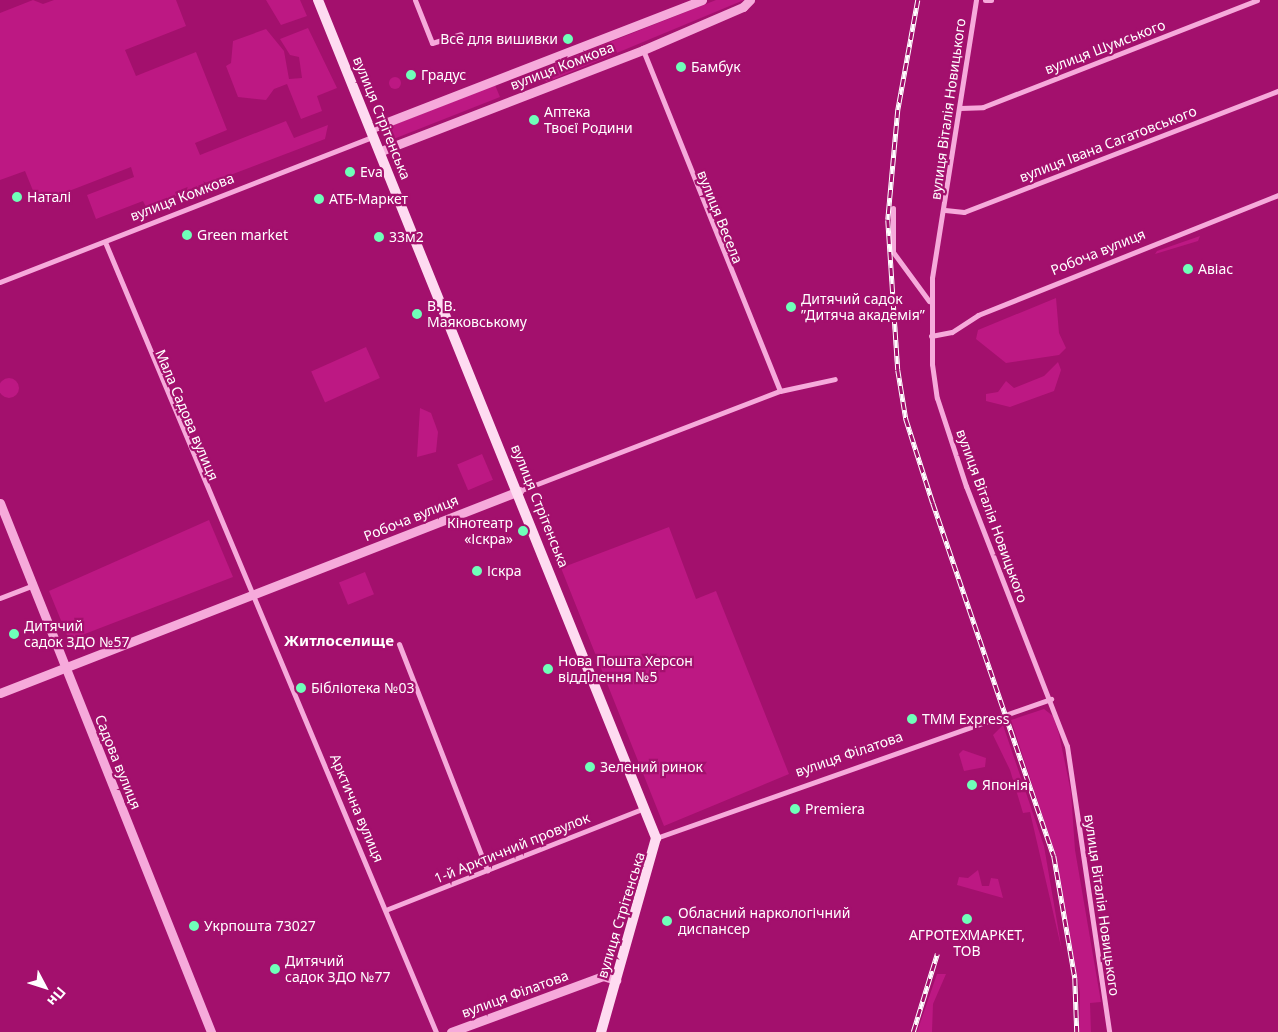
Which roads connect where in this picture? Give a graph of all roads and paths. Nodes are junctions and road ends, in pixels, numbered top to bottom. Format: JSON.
{"nodes":[{"id":1,"x":318,"y":0,"type":"edge"},
{"id":2,"x":415,"y":0,"type":"edge"},
{"id":3,"x":702,"y":0,"type":"edge"},
{"id":4,"x":750,"y":0,"type":"edge"},
{"id":5,"x":976,"y":0,"type":"edge"},
{"id":6,"x":985,"y":0,"type":"edge"},
{"id":7,"x":991,"y":0,"type":"edge"},
{"id":8,"x":1257,"y":0,"type":"edge"},
{"id":9,"x":461,"y":34,"type":"dead end"},
{"id":10,"x":644,"y":50,"type":"junction"},
{"id":11,"x":1278,"y":91,"type":"edge"},
{"id":12,"x":960,"y":108,"type":"junction"},
{"id":13,"x":373,"y":132,"type":"junction"},
{"id":14,"x":381,"y":151,"type":"junction"},
{"id":15,"x":1278,"y":195,"type":"edge"},
{"id":16,"x":893,"y":208,"type":"dead end"},
{"id":17,"x":945,"y":210,"type":"junction"},
{"id":18,"x":105,"y":242,"type":"junction"},
{"id":19,"x":0,"y":282,"type":"edge"},
{"id":20,"x":929,"y":301,"type":"junction"},
{"id":21,"x":931,"y":336,"type":"junction"},
{"id":22,"x":835,"y":379,"type":"dead end"},
{"id":23,"x":780,"y":391,"type":"junction"},
{"id":24,"x":519,"y":490,"type":"junction"},
{"id":25,"x":0,"y":502,"type":"edge"},
{"id":26,"x":31,"y":586,"type":"junction"},
{"id":27,"x":251,"y":596,"type":"junction"},
{"id":28,"x":0,"y":598,"type":"edge"},
{"id":29,"x":399,"y":644,"type":"dead end"},
{"id":30,"x":65,"y":669,"type":"junction"},
{"id":31,"x":0,"y":693,"type":"edge"},
{"id":32,"x":1051,"y":699,"type":"junction"},
{"id":33,"x":645,"y":807,"type":"junction"},
{"id":34,"x":656,"y":838,"type":"junction"},
{"id":35,"x":487,"y":870,"type":"junction"},
{"id":36,"x":388,"y":909,"type":"junction"},
{"id":37,"x":616,"y":980,"type":"junction"},
{"id":38,"x":211,"y":1032,"type":"edge"},
{"id":39,"x":436,"y":1032,"type":"edge"},
{"id":40,"x":451,"y":1032,"type":"edge"},
{"id":41,"x":601,"y":1032,"type":"edge"},
{"id":42,"x":1109,"y":1032,"type":"edge"}],
"edges":[{"from":1,"to":13,"type":"main road","name":"вулиця Стрітенська"},
{"from":2,"to":9,"type":"street"},
{"from":3,"to":13,"type":"street","name":"вулиця Комкова"},
{"from":4,"to":10,"type":"street","name":"вулиця Комкова"},
{"from":5,"to":12,"type":"street","name":"вулиця Віталія Новицького"},
{"from":6,"to":7,"type":"street"},
{"from":8,"to":12,"type":"street","name":"вулиця Шумського"},
{"from":10,"to":14,"type":"street","name":"вулиця Комкова"},
{"from":10,"to":23,"type":"street","name":"вулиця Весела"},
{"from":11,"to":17,"type":"street","name":"вулиця Івана Сагатовського"},
{"from":12,"to":17,"type":"street","name":"вулиця Віталія Новицького"},
{"from":13,"to":14,"type":"main road","name":"вулиця Стрітенська"},
{"from":13,"to":18,"type":"street","name":"вулиця Комкова"},
{"from":14,"to":24,"type":"main road","name":"вулиця Стрітенська"},
{"from":15,"to":21,"type":"street","name":"Робоча вулиця"},
{"from":16,"to":20,"type":"street"},
{"from":17,"to":20,"type":"street","name":"вулиця Віталія Новицького"},
{"from":18,"to":19,"type":"street","name":"вулиця Комкова"},
{"from":18,"to":27,"type":"street","name":"Мала Садова вулиця"},
{"from":20,"to":21,"type":"street","name":"вулиця Віталія Новицького"},
{"from":21,"to":32,"type":"street","name":"вулиця Віталія Новицького"},
{"from":22,"to":23,"type":"street","name":"Робоча вулиця"},
{"from":23,"to":24,"type":"street","name":"Робоча вулиця"},
{"from":24,"to":27,"type":"street","name":"Робоча вулиця"},
{"from":24,"to":33,"type":"main road","name":"вулиця Стрітенська"},
{"from":25,"to":26,"type":"street","name":"Садова вулиця"},
{"from":26,"to":28,"type":"street"},
{"from":26,"to":30,"type":"street","name":"Садова вулиця"},
{"from":27,"to":30,"type":"street","name":"Робоча вулиця"},
{"from":27,"to":36,"type":"street","name":"Арктична вулиця"},
{"from":29,"to":35,"type":"street"},
{"from":30,"to":31,"type":"street","name":"Робоча вулиця"},
{"from":30,"to":38,"type":"street","name":"Садова вулиця"},
{"from":32,"to":34,"type":"street","name":"вулиця Філатова"},
{"from":32,"to":42,"type":"street","name":"вулиця Віталія Новицького"},
{"from":33,"to":34,"type":"main road","name":"вулиця Стрітенська"},
{"from":33,"to":35,"type":"street","name":"1-й Арктичний провулок"},
{"from":34,"to":37,"type":"main road","name":"вулиця Стрітенська"},
{"from":35,"to":36,"type":"street","name":"1-й Арктичний провулок"},
{"from":36,"to":39,"type":"street","name":"Арктична вулиця"},
{"from":37,"to":40,"type":"street","name":"вулиця Філатова"},
{"from":37,"to":41,"type":"main road","name":"вулиця Стрітенська"}]}
